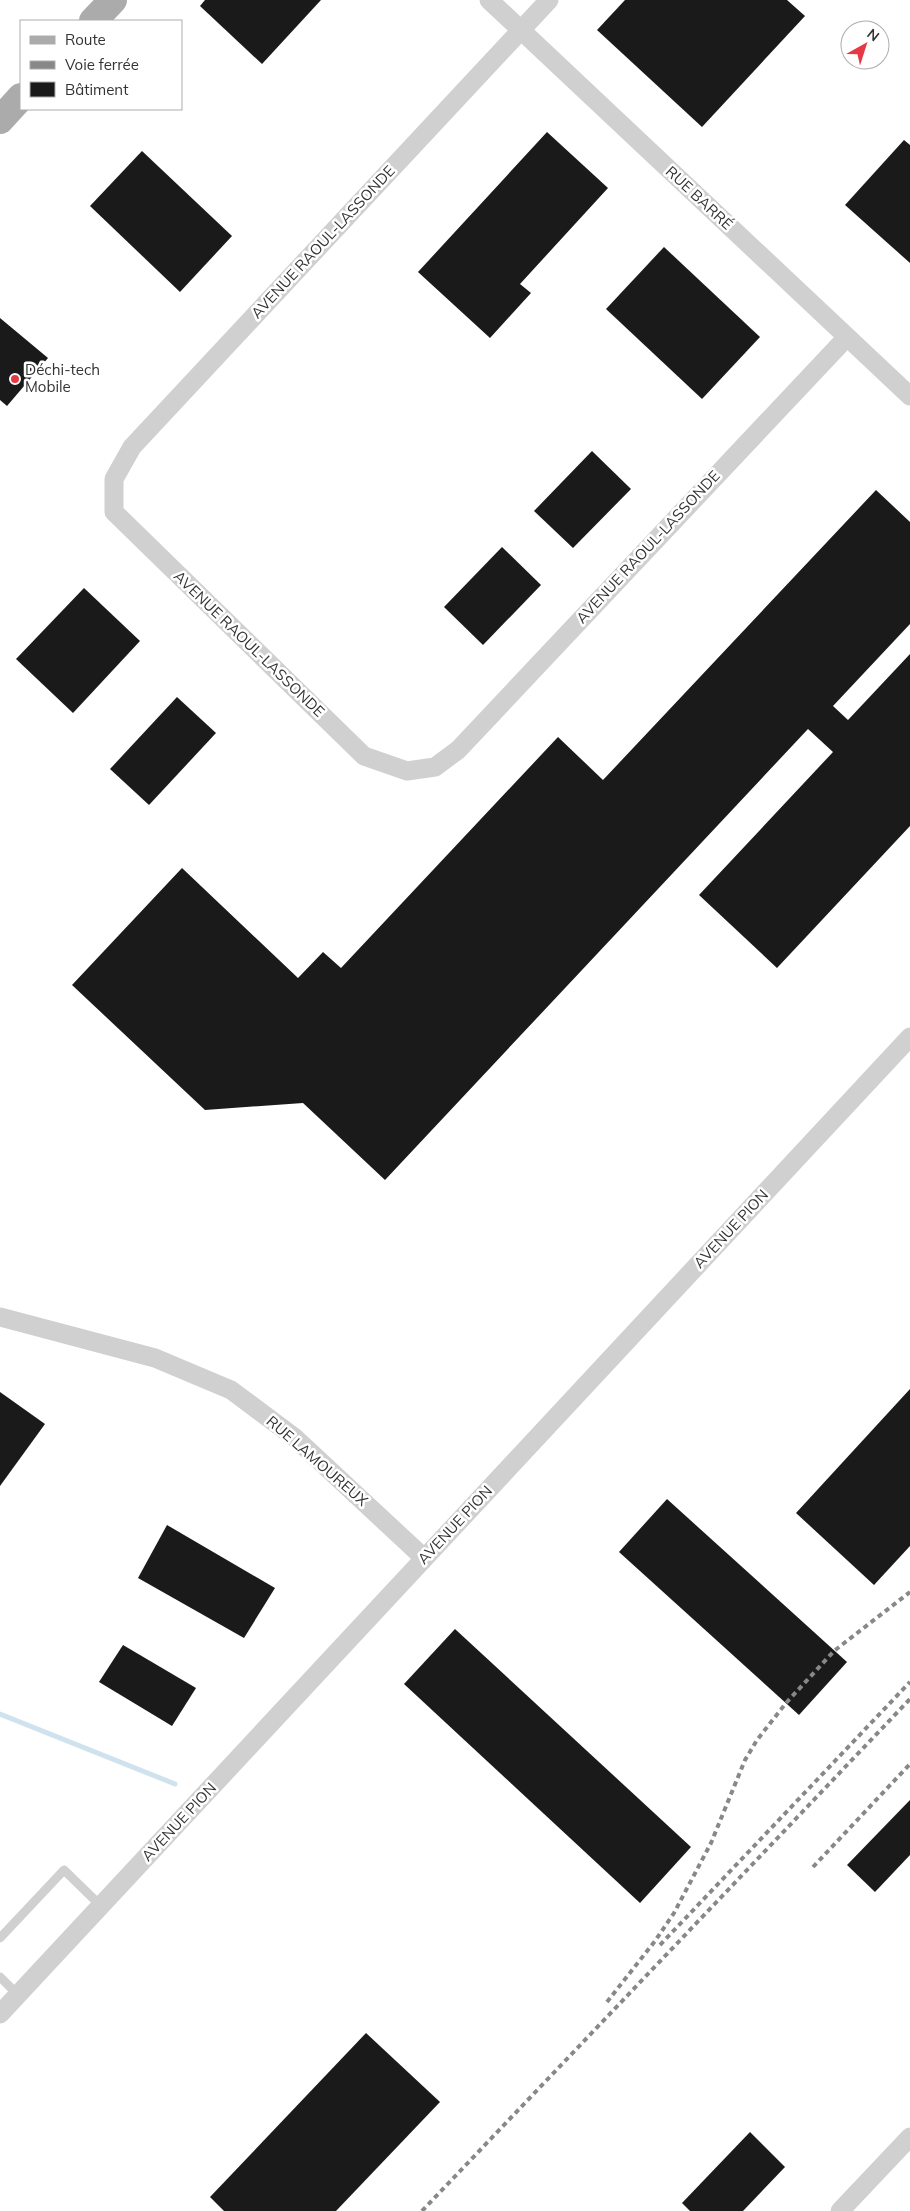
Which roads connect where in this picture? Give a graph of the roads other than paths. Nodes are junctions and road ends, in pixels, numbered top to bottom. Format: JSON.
{"nodes":[{"id":1,"x":113,"y":0,"type":"edge"},
{"id":2,"x":489,"y":0,"type":"edge"},
{"id":3,"x":549,"y":0,"type":"edge"},
{"id":4,"x":94,"y":20,"type":"edge"},
{"id":5,"x":521,"y":30,"type":"junction"},
{"id":6,"x":20,"y":98,"type":"edge"},
{"id":7,"x":0,"y":120,"type":"edge"},
{"id":8,"x":847,"y":337,"type":"junction"},
{"id":9,"x":910,"y":396,"type":"edge"},
{"id":10,"x":910,"y":1037,"type":"edge"},
{"id":11,"x":0,"y":1317,"type":"edge"},
{"id":12,"x":424,"y":1558,"type":"junction"},
{"id":13,"x":102,"y":1906,"type":"junction"},
{"id":14,"x":0,"y":1938,"type":"edge"},
{"id":15,"x":0,"y":1978,"type":"edge"},
{"id":16,"x":18,"y":1995,"type":"junction"},
{"id":17,"x":0,"y":2014,"type":"edge"},
{"id":18,"x":910,"y":2137,"type":"edge"},
{"id":19,"x":843,"y":2210,"type":"edge"}],
"edges":[{"from":1,"to":4,"type":"main road"},
{"from":2,"to":5,"type":"street","name":"RUE BARRÉ"},
{"from":3,"to":5,"type":"street","name":"AVENUE RAOUL-LASSONDE"},
{"from":5,"to":8,"type":"street","name":"RUE BARRÉ"},
{"from":5,"to":8,"type":"street","name":"AVENUE RAOUL-LASSONDE"},
{"from":6,"to":7,"type":"main road"},
{"from":8,"to":9,"type":"street","name":"RUE BARRÉ"},
{"from":10,"to":12,"type":"street","name":"AVENUE PION"},
{"from":11,"to":12,"type":"street","name":"RUE LAMOUREUX"},
{"from":12,"to":13,"type":"street","name":"AVENUE PION"},
{"from":13,"to":14,"type":"lane"},
{"from":13,"to":16,"type":"street","name":"AVENUE PION"},
{"from":15,"to":16,"type":"lane"},
{"from":16,"to":17,"type":"street","name":"AVENUE PION"},
{"from":18,"to":19,"type":"street"}]}
